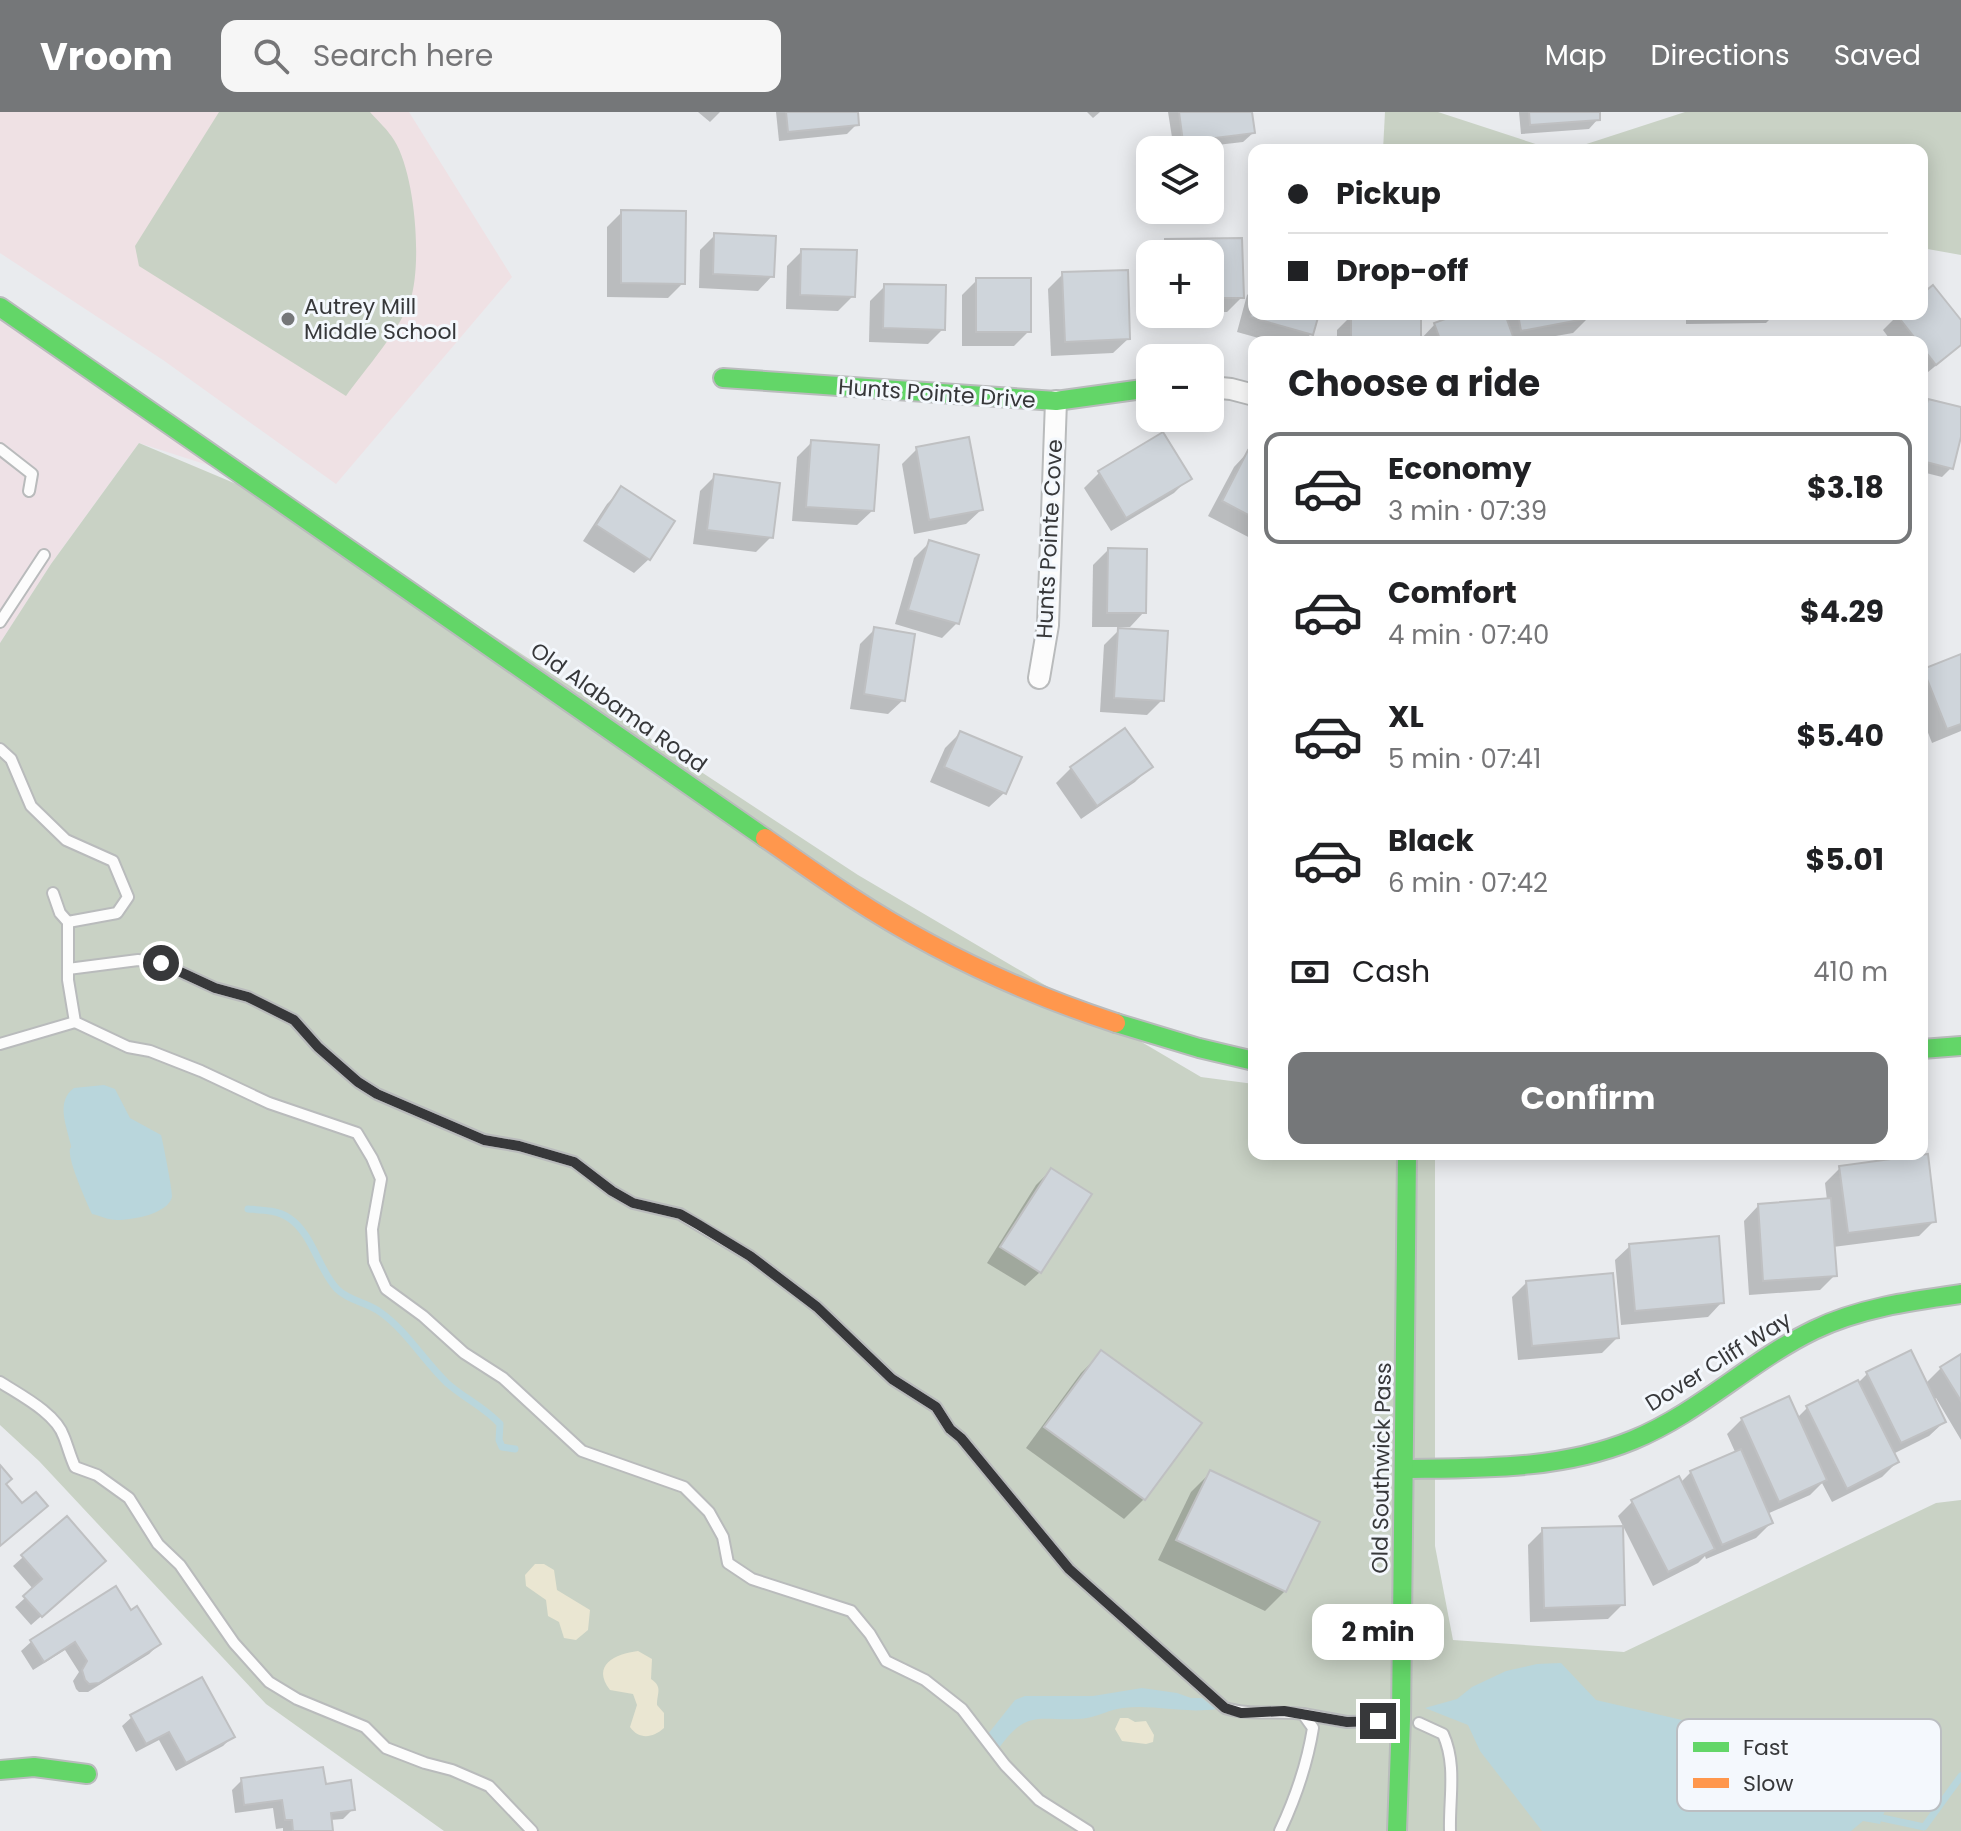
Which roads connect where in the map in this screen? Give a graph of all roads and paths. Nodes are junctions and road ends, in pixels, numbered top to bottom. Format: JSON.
{"nodes":[{"id":1,"x":0,"y":307,"type":"edge"},
{"id":2,"x":723,"y":378,"type":"dead end"},
{"id":3,"x":1224,"y":388,"type":"edge"},
{"id":4,"x":1136,"y":390,"type":"edge"},
{"id":5,"x":1248,"y":393,"type":"edge"},
{"id":6,"x":1056,"y":401,"type":"junction"},
{"id":7,"x":0,"y":449,"type":"edge"},
{"id":8,"x":29,"y":491,"type":"dead end"},
{"id":9,"x":44,"y":555,"type":"dead end"},
{"id":10,"x":0,"y":622,"type":"edge"},
{"id":11,"x":1039,"y":678,"type":"dead end"},
{"id":12,"x":0,"y":749,"type":"edge"},
{"id":13,"x":53,"y":893,"type":"dead end"},
{"id":14,"x":68,"y":922,"type":"junction"},
{"id":15,"x":68,"y":969,"type":"junction"},
{"id":16,"x":75,"y":1022,"type":"junction"},
{"id":17,"x":0,"y":1044,"type":"edge"},
{"id":18,"x":1961,"y":1046,"type":"edge"},
{"id":19,"x":1928,"y":1049,"type":"edge"},
{"id":20,"x":1248,"y":1060,"type":"edge"},
{"id":21,"x":1407,"y":1160,"type":"edge"},
{"id":22,"x":1961,"y":1294,"type":"edge"},
{"id":23,"x":0,"y":1382,"type":"edge"},
{"id":24,"x":1405,"y":1469,"type":"junction"},
{"id":25,"x":1303,"y":1714,"type":"junction"},
{"id":26,"x":1378,"y":1721,"type":"dead end"},
{"id":27,"x":1419,"y":1723,"type":"dead end"},
{"id":28,"x":0,"y":1770,"type":"edge"},
{"id":29,"x":87,"y":1774,"type":"dead end"},
{"id":30,"x":532,"y":1831,"type":"edge"},
{"id":31,"x":1088,"y":1831,"type":"edge"},
{"id":32,"x":1280,"y":1831,"type":"edge"},
{"id":33,"x":1397,"y":1831,"type":"edge"},
{"id":34,"x":1450,"y":1831,"type":"edge"}],
"edges":[{"from":1,"to":20,"type":"street","name":"Old Alabama Road"},
{"from":2,"to":6,"type":"street","name":"Hunts Pointe Drive"},
{"from":3,"to":5,"type":"street"},
{"from":4,"to":6,"type":"street","name":"Hunts Pointe Drive"},
{"from":6,"to":11,"type":"street","name":"Hunts Pointe Cove"},
{"from":7,"to":8,"type":"lane"},
{"from":9,"to":10,"type":"lane"},
{"from":12,"to":14,"type":"lane"},
{"from":13,"to":14,"type":"lane"},
{"from":14,"to":15,"type":"lane"},
{"from":15,"to":16,"type":"lane"},
{"from":15,"to":25,"type":"lane"},
{"from":16,"to":17,"type":"lane"},
{"from":16,"to":31,"type":"lane"},
{"from":18,"to":19,"type":"street"},
{"from":21,"to":24,"type":"street","name":"Old Southwick Pass"},
{"from":22,"to":24,"type":"street","name":"Dover Cliff Way"},
{"from":23,"to":30,"type":"lane"},
{"from":24,"to":33,"type":"street","name":"Old Southwick Pass"},
{"from":25,"to":26,"type":"lane"},
{"from":25,"to":32,"type":"lane"},
{"from":27,"to":34,"type":"lane"},
{"from":28,"to":29,"type":"street"}]}
